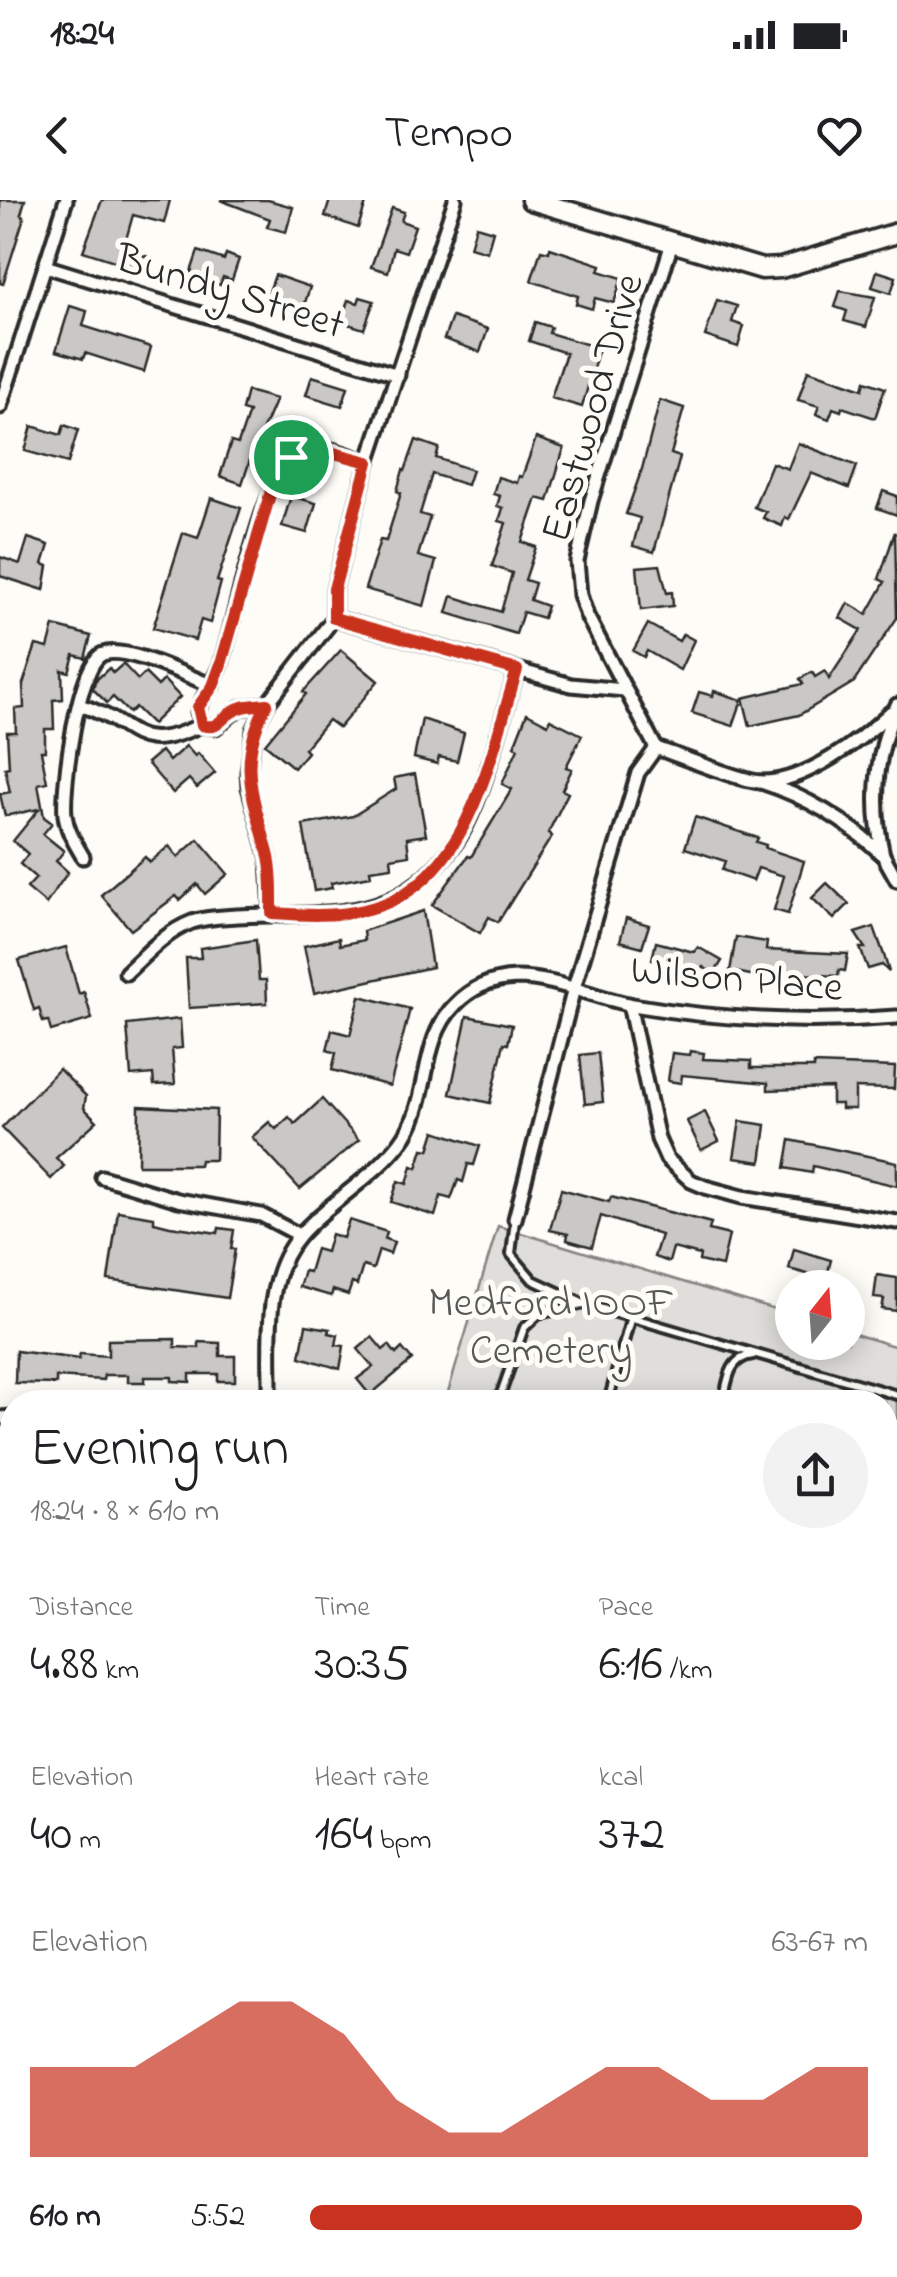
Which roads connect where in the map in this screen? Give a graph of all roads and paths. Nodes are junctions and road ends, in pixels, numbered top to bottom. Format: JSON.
{"nodes":[{"id":1,"x":66,"y":200,"type":"edge"},
{"id":2,"x":455,"y":200,"type":"edge"},
{"id":3,"x":531,"y":200,"type":"edge"},
{"id":4,"x":897,"y":233,"type":"edge"},
{"id":5,"x":672,"y":243,"type":"junction"},
{"id":6,"x":45,"y":266,"type":"junction"},
{"id":7,"x":398,"y":375,"type":"junction"},
{"id":8,"x":0,"y":408,"type":"edge"},
{"id":9,"x":368,"y":462,"type":"junction"},
{"id":10,"x":334,"y":618,"type":"junction"},
{"id":11,"x":517,"y":670,"type":"junction"},
{"id":12,"x":213,"y":686,"type":"junction"},
{"id":13,"x":624,"y":690,"type":"junction"},
{"id":14,"x":267,"y":704,"type":"junction"},
{"id":15,"x":79,"y":705,"type":"junction"},
{"id":16,"x":896,"y":707,"type":"edge"},
{"id":17,"x":202,"y":725,"type":"junction"},
{"id":18,"x":656,"y":748,"type":"junction"},
{"id":19,"x":761,"y":782,"type":"junction"},
{"id":20,"x":883,"y":855,"type":"junction"},
{"id":21,"x":83,"y":857,"type":"dead end"},
{"id":22,"x":897,"y":880,"type":"edge"},
{"id":23,"x":272,"y":913,"type":"junction"},
{"id":24,"x":126,"y":974,"type":"dead end"},
{"id":25,"x":574,"y":988,"type":"junction"},
{"id":26,"x":630,"y":1004,"type":"junction"},
{"id":27,"x":897,"y":1016,"type":"edge"},
{"id":28,"x":102,"y":1178,"type":"dead end"},
{"id":29,"x":515,"y":1219,"type":"joint"},
{"id":30,"x":897,"y":1222,"type":"edge"},
{"id":31,"x":299,"y":1236,"type":"junction"},
{"id":32,"x":585,"y":1304,"type":"junction"},
{"id":33,"x":631,"y":1316,"type":"junction"},
{"id":34,"x":760,"y":1354,"type":"junction"},
{"id":35,"x":270,"y":1390,"type":"edge"},
{"id":36,"x":502,"y":1390,"type":"edge"},
{"id":37,"x":611,"y":1390,"type":"edge"},
{"id":38,"x":726,"y":1390,"type":"edge"},
{"id":39,"x":880,"y":1390,"type":"edge"}],
"edges":[{"from":1,"to":6,"type":"street"},
{"from":2,"to":7,"type":"street"},
{"from":3,"to":5,"type":"main road"},
{"from":4,"to":5,"type":"main road"},
{"from":5,"to":13,"type":"street","name":"Eastwood Drive"},
{"from":6,"to":7,"type":"street","name":"Bundy Street"},
{"from":6,"to":8,"type":"street"},
{"from":7,"to":9,"type":"street"},
{"from":9,"to":10,"type":"street"},
{"from":9,"to":12,"type":"street"},
{"from":10,"to":11,"type":"street"},
{"from":10,"to":14,"type":"street"},
{"from":11,"to":13,"type":"street"},
{"from":11,"to":23,"type":"street"},
{"from":12,"to":15,"type":"street"},
{"from":12,"to":17,"type":"street"},
{"from":13,"to":18,"type":"street","name":"Eastwood Drive"},
{"from":14,"to":17,"type":"street"},
{"from":14,"to":23,"type":"street"},
{"from":15,"to":17,"type":"street"},
{"from":15,"to":21,"type":"street"},
{"from":16,"to":19,"type":"street"},
{"from":16,"to":20,"type":"street"},
{"from":18,"to":19,"type":"street"},
{"from":18,"to":25,"type":"street"},
{"from":19,"to":20,"type":"street"},
{"from":20,"to":22,"type":"street"},
{"from":23,"to":24,"type":"street"},
{"from":25,"to":26,"type":"street","name":"Wilson Place"},
{"from":25,"to":29,"type":"street"},
{"from":25,"to":31,"type":"street"},
{"from":26,"to":27,"type":"street","name":"Wilson Place"},
{"from":26,"to":30,"type":"street"},
{"from":28,"to":31,"type":"street"},
{"from":29,"to":32,"type":"lane"},
{"from":31,"to":35,"type":"street"},
{"from":32,"to":33,"type":"lane"},
{"from":32,"to":36,"type":"lane"},
{"from":33,"to":34,"type":"lane"},
{"from":33,"to":37,"type":"lane"},
{"from":34,"to":38,"type":"lane"},
{"from":34,"to":39,"type":"lane"}]}
